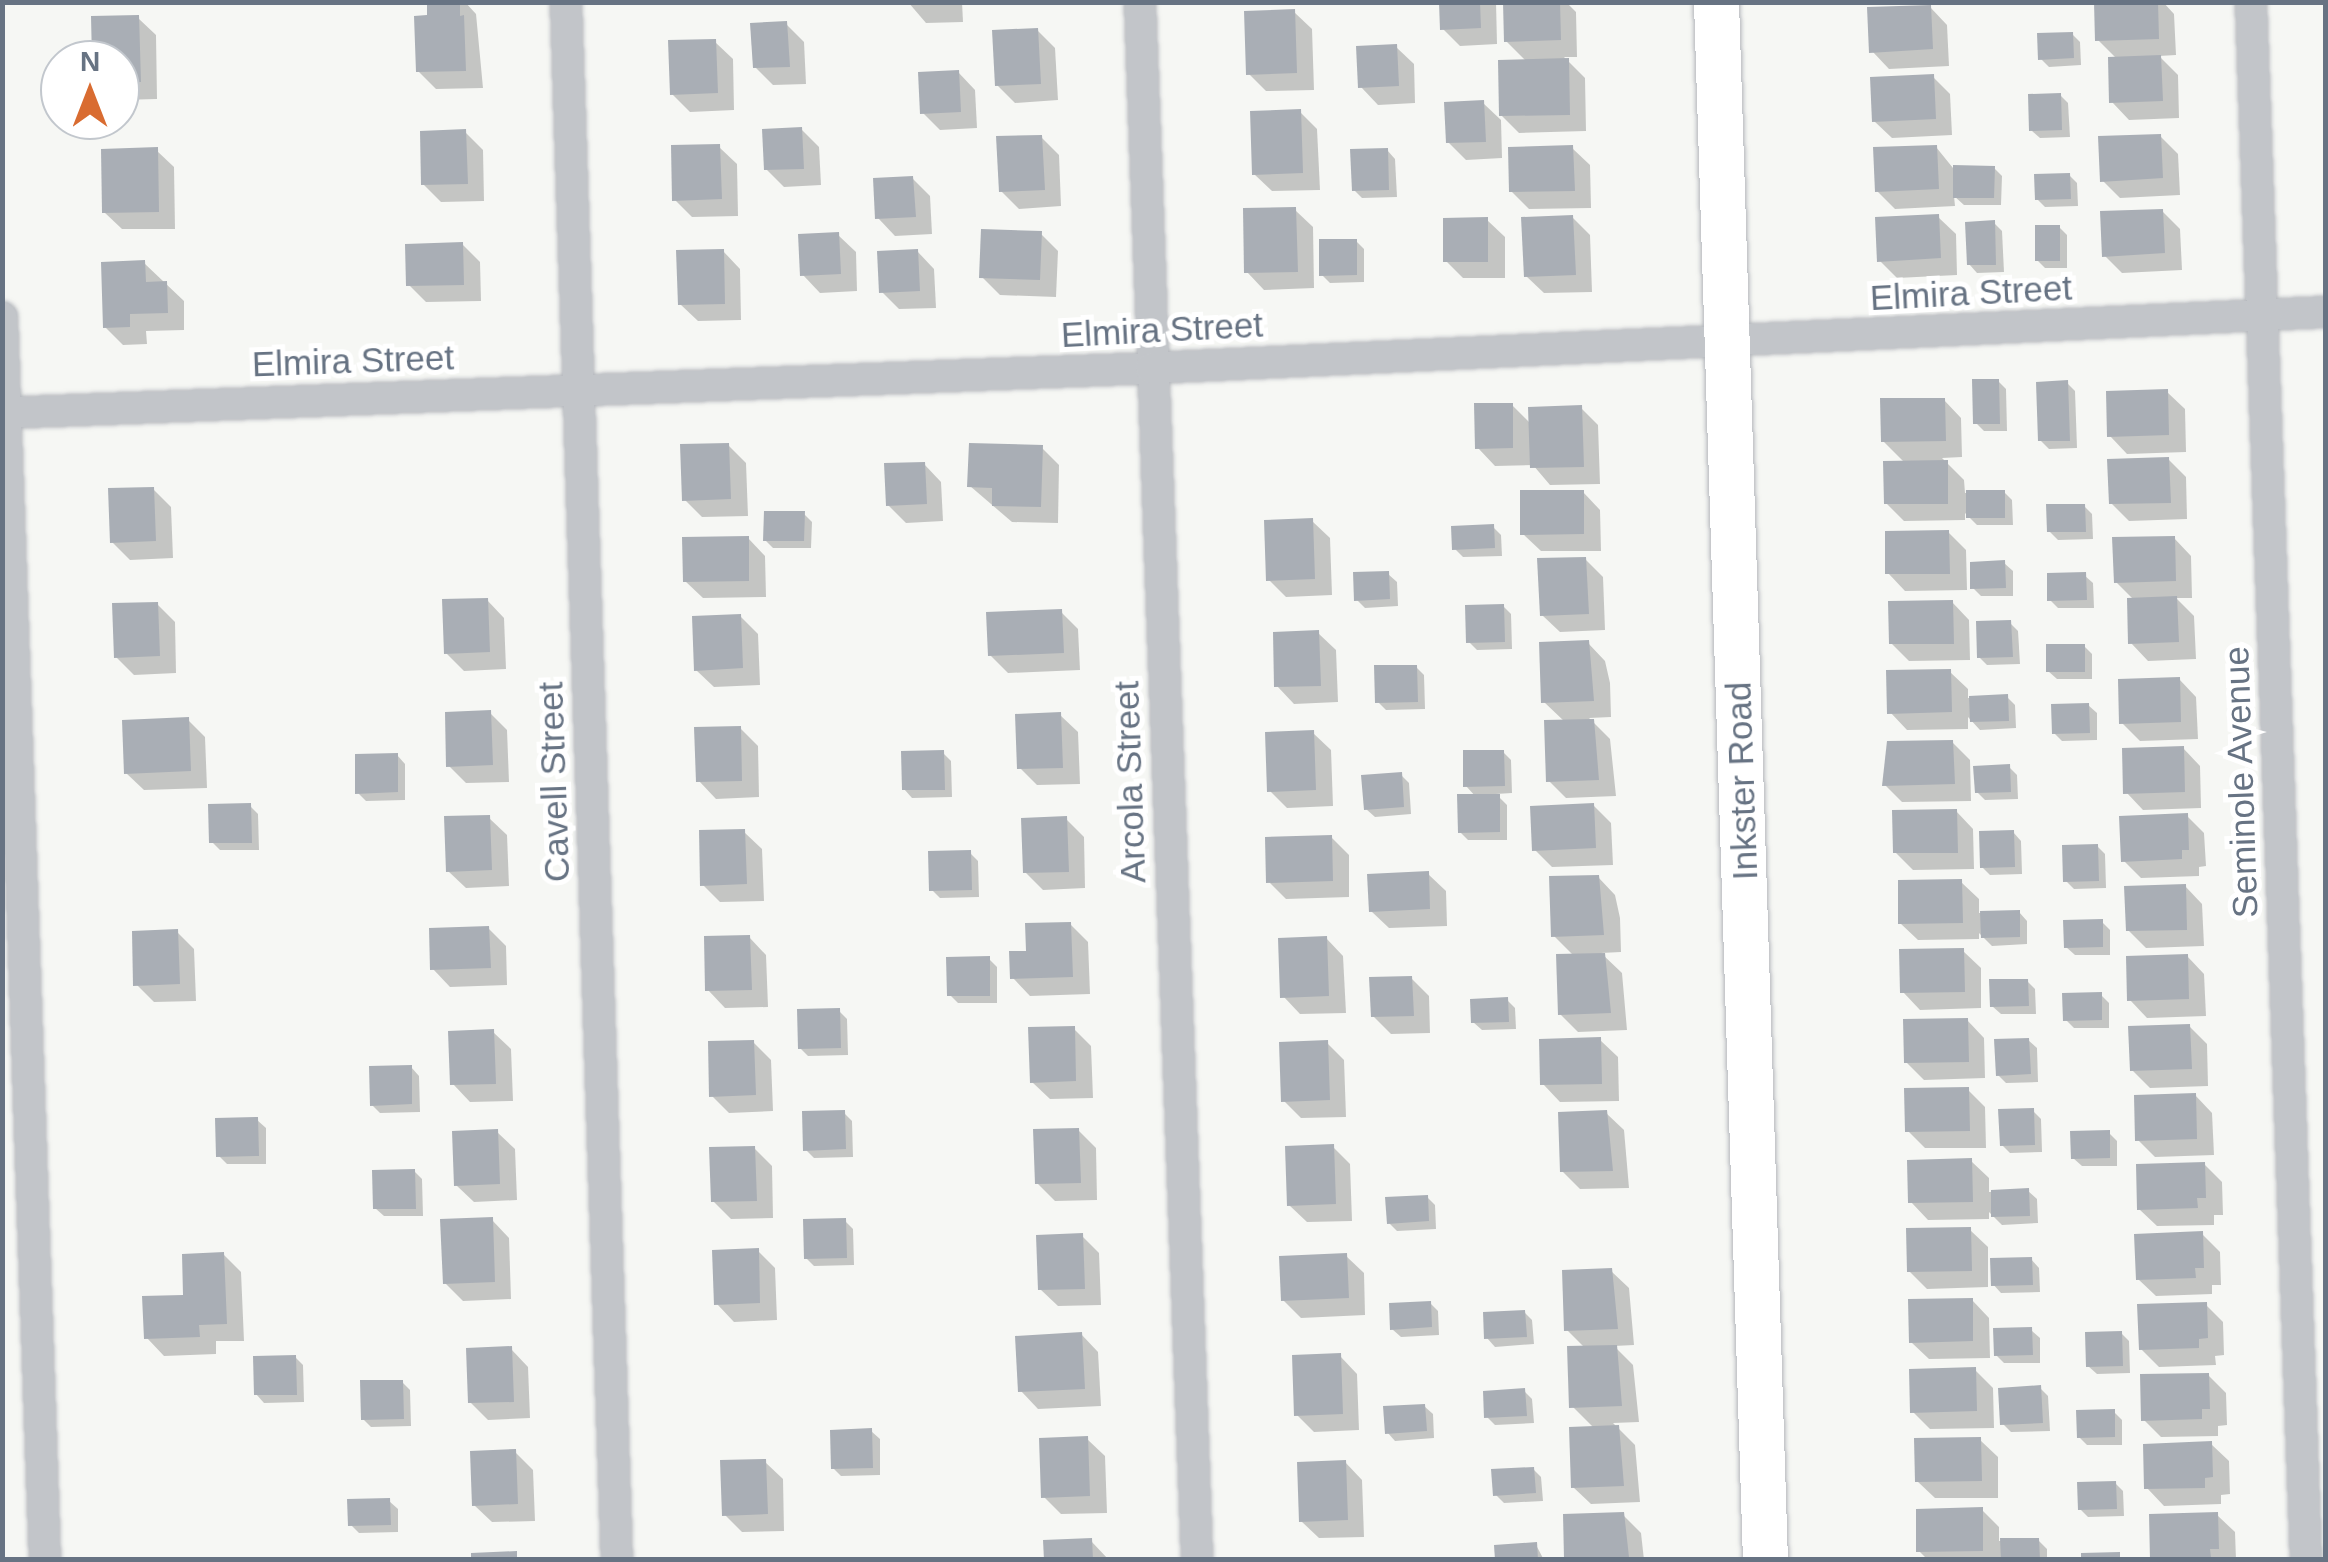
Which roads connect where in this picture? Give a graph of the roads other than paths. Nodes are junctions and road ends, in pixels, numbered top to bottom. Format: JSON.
{"nodes":[{"id":1,"x":566,"y":2,"type":"edge"},
{"id":2,"x":1140,"y":2,"type":"edge"},
{"id":3,"x":1716,"y":2,"type":"edge"},
{"id":4,"x":2251,"y":2,"type":"edge"},
{"id":5,"x":2326,"y":312,"type":"edge"},
{"id":6,"x":2262,"y":315,"type":"junction"},
{"id":7,"x":2,"y":317,"type":"edge"},
{"id":8,"x":1729,"y":341,"type":"junction"},
{"id":9,"x":1152,"y":368,"type":"junction"},
{"id":10,"x":580,"y":391,"type":"junction"},
{"id":11,"x":4,"y":413,"type":"edge"},
{"id":12,"x":45,"y":1560,"type":"edge"},
{"id":13,"x":616,"y":1560,"type":"edge"},
{"id":14,"x":1197,"y":1560,"type":"edge"},
{"id":15,"x":1765,"y":1560,"type":"edge"},
{"id":16,"x":2306,"y":1560,"type":"edge"}],
"edges":[{"from":1,"to":10,"type":"street","name":"Cavell Street"},
{"from":2,"to":9,"type":"street","name":"Arcola Street"},
{"from":3,"to":8,"type":"main road","name":"Inkster Road"},
{"from":4,"to":6,"type":"street","name":"Seminole Avenue"},
{"from":5,"to":6,"type":"street","name":"Elmira Street"},
{"from":6,"to":8,"type":"street","name":"Elmira Street"},
{"from":6,"to":16,"type":"street","name":"Seminole Avenue"},
{"from":7,"to":11,"type":"street"},
{"from":8,"to":9,"type":"street","name":"Elmira Street"},
{"from":8,"to":15,"type":"main road","name":"Inkster Road"},
{"from":9,"to":10,"type":"street","name":"Elmira Street"},
{"from":9,"to":14,"type":"street","name":"Arcola Street"},
{"from":10,"to":11,"type":"street","name":"Elmira Street"},
{"from":10,"to":13,"type":"street","name":"Cavell Street"},
{"from":11,"to":12,"type":"street"}]}
